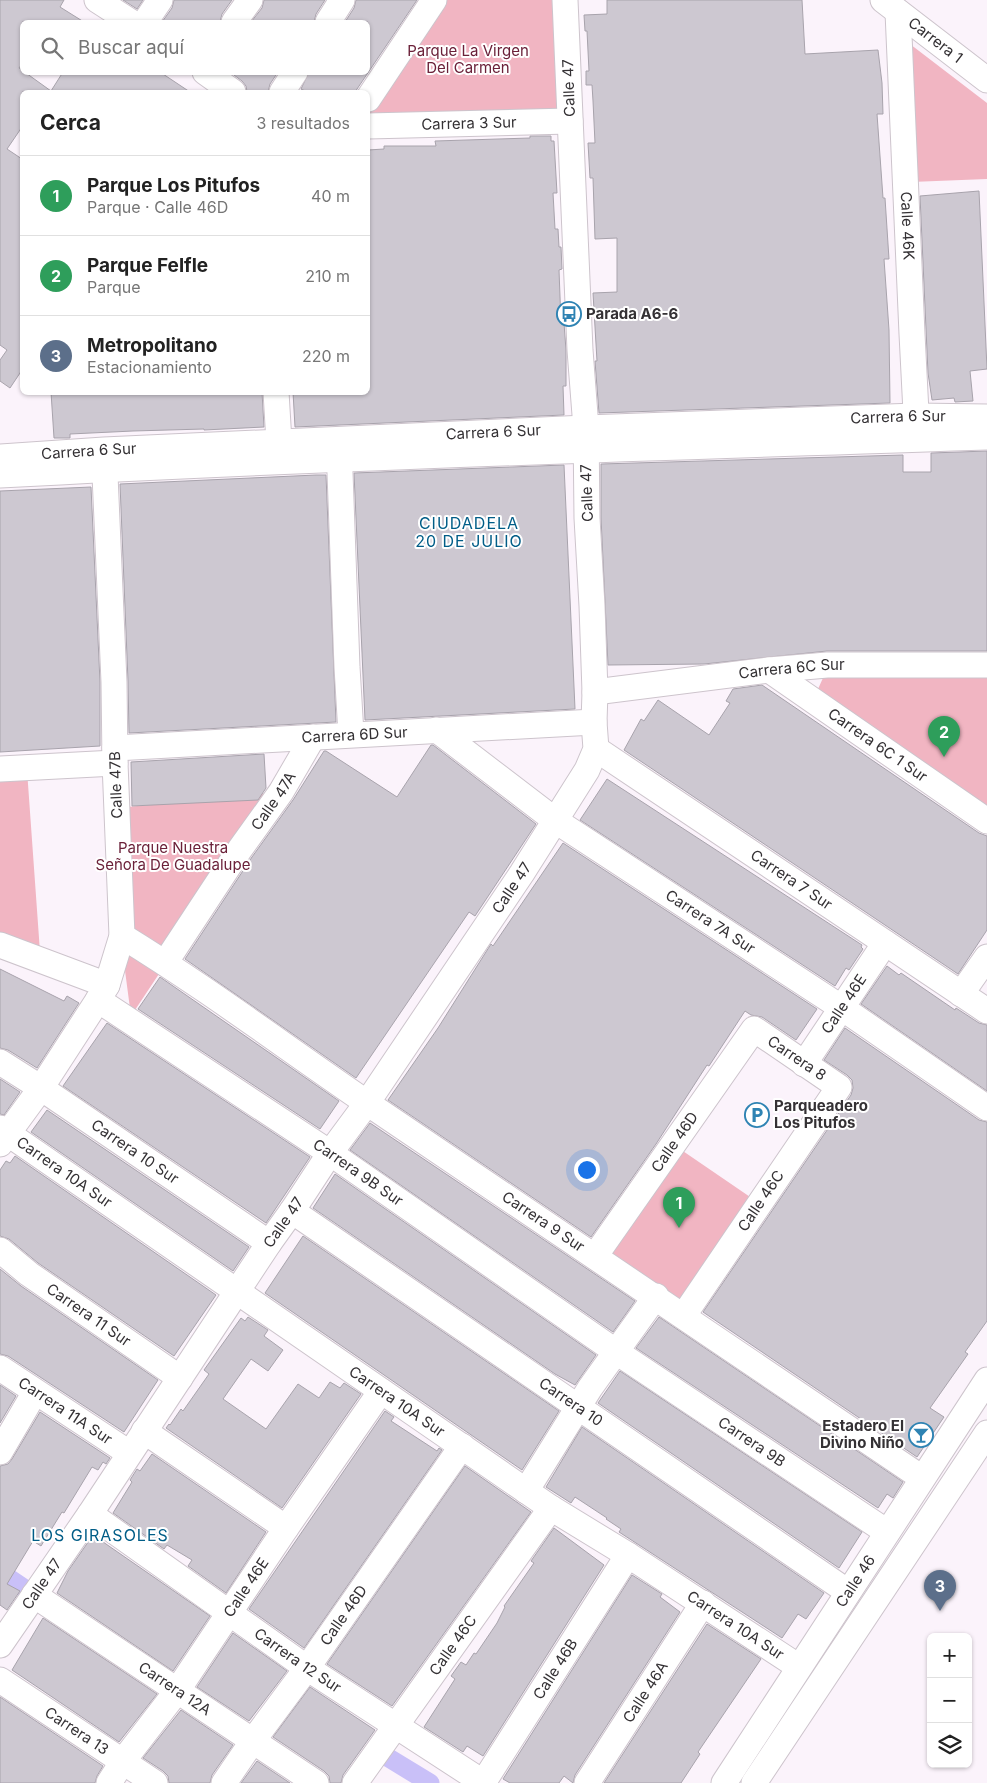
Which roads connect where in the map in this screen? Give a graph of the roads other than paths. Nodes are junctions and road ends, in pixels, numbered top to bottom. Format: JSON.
{"nodes":[{"id":1,"x":97,"y":0,"type":"edge"},
{"id":2,"x":160,"y":0,"type":"edge"},
{"id":3,"x":250,"y":0,"type":"edge"},
{"id":4,"x":342,"y":0,"type":"edge"},
{"id":5,"x":434,"y":0,"type":"edge"},
{"id":6,"x":565,"y":0,"type":"edge"},
{"id":7,"x":891,"y":6,"type":"edge"},
{"id":8,"x":128,"y":20,"type":"edge"},
{"id":9,"x":146,"y":20,"type":"edge"},
{"id":10,"x":235,"y":20,"type":"edge"},
{"id":11,"x":329,"y":20,"type":"edge"},
{"id":12,"x":209,"y":75,"type":"edge"},
{"id":13,"x":293,"y":75,"type":"edge"},
{"id":14,"x":987,"y":80,"type":"edge"},
{"id":15,"x":230,"y":90,"type":"edge"},
{"id":16,"x":283,"y":90,"type":"edge"},
{"id":17,"x":370,"y":96,"type":"edge"},
{"id":18,"x":570,"y":121,"type":"junction"},
{"id":19,"x":370,"y":126,"type":"edge"},
{"id":20,"x":276,"y":395,"type":"edge"},
{"id":21,"x":987,"y":417,"type":"edge"},
{"id":22,"x":917,"y":428,"type":"junction"},
{"id":23,"x":987,"y":437,"type":"edge"},
{"id":24,"x":586,"y":439,"type":"junction"},
{"id":25,"x":279,"y":442,"type":"junction"},
{"id":26,"x":339,"y":450,"type":"junction"},
{"id":27,"x":0,"y":457,"type":"edge"},
{"id":28,"x":104,"y":460,"type":"junction"},
{"id":29,"x":0,"y":476,"type":"edge"},
{"id":30,"x":987,"y":665,"type":"edge"},
{"id":31,"x":769,"y":670,"type":"junction"},
{"id":32,"x":596,"y":692,"type":"junction"},
{"id":33,"x":594,"y":722,"type":"junction"},
{"id":34,"x":438,"y":730,"type":"junction"},
{"id":35,"x":351,"y":734,"type":"junction"},
{"id":36,"x":313,"y":737,"type":"junction"},
{"id":37,"x":596,"y":749,"type":"junction"},
{"id":38,"x":115,"y":755,"type":"junction"},
{"id":39,"x":0,"y":769,"type":"edge"},
{"id":40,"x":556,"y":821,"type":"junction"},
{"id":41,"x":987,"y":821,"type":"edge"},
{"id":42,"x":122,"y":936,"type":"junction"},
{"id":43,"x":885,"y":943,"type":"junction"},
{"id":44,"x":0,"y":945,"type":"edge"},
{"id":45,"x":987,"y":957,"type":"edge"},
{"id":46,"x":165,"y":963,"type":"junction"},
{"id":47,"x":103,"y":993,"type":"junction"},
{"id":48,"x":962,"y":994,"type":"junction"},
{"id":49,"x":842,"y":1008,"type":"junction"},
{"id":50,"x":987,"y":1011,"type":"edge"},
{"id":51,"x":754,"y":1029,"type":"joint"},
{"id":52,"x":0,"y":1062,"type":"edge"},
{"id":53,"x":804,"y":1064,"type":"junction"},
{"id":54,"x":839,"y":1087,"type":"joint"},
{"id":55,"x":41,"y":1088,"type":"junction"},
{"id":56,"x":368,"y":1103,"type":"junction"},
{"id":57,"x":987,"y":1108,"type":"edge"},
{"id":58,"x":3,"y":1135,"type":"edge"},
{"id":59,"x":330,"y":1153,"type":"junction"},
{"id":60,"x":292,"y":1211,"type":"junction"},
{"id":61,"x":269,"y":1243,"type":"junction"},
{"id":62,"x":0,"y":1250,"type":"edge"},
{"id":63,"x":595,"y":1256,"type":"junction"},
{"id":64,"x":237,"y":1291,"type":"junction"},
{"id":65,"x":656,"y":1296,"type":"junction"},
{"id":66,"x":684,"y":1316,"type":"junction"},
{"id":67,"x":615,"y":1351,"type":"junction"},
{"id":68,"x":0,"y":1368,"type":"edge"},
{"id":69,"x":180,"y":1378,"type":"junction"},
{"id":70,"x":987,"y":1380,"type":"edge"},
{"id":71,"x":382,"y":1391,"type":"junction"},
{"id":72,"x":35,"y":1392,"type":"junction"},
{"id":73,"x":578,"y":1408,"type":"junction"},
{"id":74,"x":144,"y":1431,"type":"junction"},
{"id":75,"x":987,"y":1433,"type":"edge"},
{"id":76,"x":462,"y":1446,"type":"junction"},
{"id":77,"x":0,"y":1452,"type":"edge"},
{"id":78,"x":129,"y":1453,"type":"junction"},
{"id":79,"x":922,"y":1478,"type":"junction"},
{"id":80,"x":526,"y":1491,"type":"junction"},
{"id":81,"x":551,"y":1508,"type":"junction"},
{"id":82,"x":90,"y":1514,"type":"junction"},
{"id":83,"x":286,"y":1528,"type":"junction"},
{"id":84,"x":887,"y":1532,"type":"junction"},
{"id":85,"x":628,"y":1555,"type":"junction"},
{"id":86,"x":848,"y":1592,"type":"junction"},
{"id":87,"x":34,"y":1595,"type":"junction"},
{"id":88,"x":703,"y":1603,"type":"junction"},
{"id":89,"x":231,"y":1613,"type":"junction"},
{"id":90,"x":0,"y":1645,"type":"edge"},
{"id":91,"x":799,"y":1667,"type":"junction"},
{"id":92,"x":307,"y":1668,"type":"junction"},
{"id":93,"x":0,"y":1680,"type":"edge"},
{"id":94,"x":177,"y":1692,"type":"junction"},
{"id":95,"x":396,"y":1726,"type":"junction"},
{"id":96,"x":252,"y":1742,"type":"junction"},
{"id":97,"x":123,"y":1761,"type":"junction"},
{"id":98,"x":366,"y":1780,"type":"edge"},
{"id":99,"x":109,"y":1783,"type":"edge"},
{"id":100,"x":155,"y":1783,"type":"edge"},
{"id":101,"x":224,"y":1783,"type":"edge"},
{"id":102,"x":316,"y":1783,"type":"edge"},
{"id":103,"x":483,"y":1783,"type":"edge"},
{"id":104,"x":587,"y":1783,"type":"edge"},
{"id":105,"x":724,"y":1783,"type":"edge"},
{"id":106,"x":754,"y":1783,"type":"edge"}],
"edges":[{"from":1,"to":8,"type":"street"},
{"from":2,"to":9,"type":"street"},
{"from":3,"to":10,"type":"street"},
{"from":4,"to":11,"type":"street"},
{"from":5,"to":17,"type":"street"},
{"from":6,"to":18,"type":"street","name":"Calle 47"},
{"from":7,"to":14,"type":"street","name":"Carrera 1"},
{"from":7,"to":22,"type":"street","name":"Calle 46K"},
{"from":12,"to":15,"type":"street"},
{"from":13,"to":16,"type":"street"},
{"from":18,"to":19,"type":"street","name":"Carrera 3 Sur"},
{"from":18,"to":24,"type":"street","name":"Calle 47"},
{"from":20,"to":25,"type":"street"},
{"from":21,"to":22,"type":"street","name":"Carrera 6 Sur"},
{"from":22,"to":23,"type":"street","name":"Carrera 6 Sur"},
{"from":22,"to":24,"type":"street","name":"Carrera 6 Sur"},
{"from":24,"to":26,"type":"street","name":"Carrera 6 Sur"},
{"from":24,"to":32,"type":"street","name":"Calle 47"},
{"from":25,"to":26,"type":"street","name":"Carrera 6 Sur"},
{"from":25,"to":28,"type":"street","name":"Carrera 6 Sur"},
{"from":26,"to":28,"type":"street","name":"Carrera 6 Sur"},
{"from":26,"to":35,"type":"street"},
{"from":27,"to":28,"type":"street","name":"Carrera 6 Sur"},
{"from":28,"to":29,"type":"street","name":"Carrera 6 Sur"},
{"from":28,"to":38,"type":"street","name":"Calle 47B"},
{"from":30,"to":31,"type":"street","name":"Carrera 6C Sur"},
{"from":31,"to":32,"type":"street","name":"Carrera 6C Sur"},
{"from":31,"to":41,"type":"street","name":"Carrera 6C 1 Sur"},
{"from":32,"to":33,"type":"street","name":"Calle 47"},
{"from":33,"to":34,"type":"street","name":"Carrera 6D Sur"},
{"from":33,"to":37,"type":"street","name":"Calle 47"},
{"from":34,"to":35,"type":"street","name":"Carrera 6D Sur"},
{"from":34,"to":40,"type":"street","name":"Carrera 7A Sur"},
{"from":35,"to":36,"type":"street","name":"Carrera 6D Sur"},
{"from":36,"to":38,"type":"street","name":"Carrera 6D Sur"},
{"from":36,"to":46,"type":"street","name":"Calle 47A"},
{"from":37,"to":40,"type":"street","name":"Calle 47"},
{"from":37,"to":43,"type":"street","name":"Carrera 7 Sur"},
{"from":38,"to":39,"type":"street","name":"Carrera 6D Sur"},
{"from":38,"to":42,"type":"street","name":"Calle 47B"},
{"from":40,"to":49,"type":"street","name":"Carrera 7A Sur"},
{"from":40,"to":56,"type":"street","name":"Calle 47"},
{"from":42,"to":46,"type":"street","name":"Carrera 9 Sur"},
{"from":42,"to":47,"type":"street","name":"Calle 47B"},
{"from":43,"to":48,"type":"street","name":"Carrera 7 Sur"},
{"from":43,"to":49,"type":"street","name":"Calle 46E"},
{"from":44,"to":47,"type":"street","name":"Carrera 9B Sur"},
{"from":45,"to":48,"type":"street"},
{"from":46,"to":56,"type":"street","name":"Carrera 9 Sur"},
{"from":47,"to":55,"type":"street","name":"Calle 47B"},
{"from":47,"to":59,"type":"street","name":"Carrera 9B Sur"},
{"from":48,"to":50,"type":"street","name":"Carrera 7 Sur"},
{"from":49,"to":53,"type":"street","name":"Calle 46E"},
{"from":49,"to":57,"type":"street","name":"Carrera 7A Sur"},
{"from":51,"to":53,"type":"street","name":"Carrera 8"},
{"from":51,"to":63,"type":"street","name":"Calle 46D"},
{"from":52,"to":55,"type":"street","name":"Carrera 10 Sur"},
{"from":53,"to":54,"type":"street","name":"Carrera 8"},
{"from":54,"to":66,"type":"street","name":"Calle 46C"},
{"from":55,"to":58,"type":"street","name":"Calle 47B"},
{"from":55,"to":61,"type":"street","name":"Carrera 10 Sur"},
{"from":56,"to":59,"type":"street","name":"Calle 47"},
{"from":56,"to":63,"type":"street","name":"Carrera 9 Sur"},
{"from":58,"to":64,"type":"street","name":"Carrera 10A Sur"},
{"from":59,"to":60,"type":"street","name":"Calle 47"},
{"from":59,"to":67,"type":"street","name":"Carrera 9B Sur"},
{"from":60,"to":61,"type":"street","name":"Calle 47"},
{"from":60,"to":73,"type":"street","name":"Carrera 10"},
{"from":61,"to":64,"type":"street","name":"Calle 47"},
{"from":62,"to":69,"type":"street","name":"Carrera 11 Sur"},
{"from":63,"to":65,"type":"street","name":"Carrera 9 Sur"},
{"from":64,"to":69,"type":"street","name":"Calle 47"},
{"from":64,"to":71,"type":"street","name":"Carrera 10A Sur"},
{"from":65,"to":66,"type":"street","name":"Carrera 9 Sur"},
{"from":65,"to":67,"type":"street"},
{"from":66,"to":79,"type":"street","name":"Carrera 9 Sur"},
{"from":67,"to":73,"type":"street"},
{"from":67,"to":84,"type":"street","name":"Carrera 9B"},
{"from":68,"to":72,"type":"street","name":"Carrera 11A Sur"},
{"from":69,"to":74,"type":"street","name":"Calle 47"},
{"from":70,"to":79,"type":"street","name":"Calle 46"},
{"from":71,"to":76,"type":"street","name":"Carrera 10A Sur"},
{"from":71,"to":83,"type":"street","name":"Calle 46E"},
{"from":72,"to":77,"type":"street"},
{"from":72,"to":78,"type":"street","name":"Carrera 11A Sur"},
{"from":73,"to":80,"type":"street"},
{"from":73,"to":86,"type":"street","name":"Carrera 10"},
{"from":74,"to":78,"type":"street","name":"Calle 47"},
{"from":74,"to":83,"type":"street"},
{"from":75,"to":106,"type":"street","name":"Calle 46"},
{"from":76,"to":80,"type":"street","name":"Carrera 10A Sur"},
{"from":76,"to":92,"type":"street","name":"Calle 46D"},
{"from":78,"to":82,"type":"street","name":"Calle 47"},
{"from":79,"to":84,"type":"street","name":"Calle 46"},
{"from":80,"to":81,"type":"street","name":"Carrera 10A Sur"},
{"from":81,"to":85,"type":"street","name":"Carrera 10A Sur"},
{"from":81,"to":95,"type":"street","name":"Calle 46C"},
{"from":82,"to":87,"type":"street","name":"Calle 47"},
{"from":82,"to":89,"type":"street","name":"Carrera 12 Sur"},
{"from":83,"to":89,"type":"street","name":"Calle 46E"},
{"from":84,"to":86,"type":"street","name":"Calle 46"},
{"from":85,"to":88,"type":"street","name":"Carrera 10A Sur"},
{"from":85,"to":103,"type":"street","name":"Calle 46B"},
{"from":86,"to":91,"type":"street","name":"Calle 46"},
{"from":87,"to":90,"type":"street","name":"Calle 47"},
{"from":87,"to":94,"type":"street","name":"Carrera 12A"},
{"from":88,"to":91,"type":"street","name":"Carrera 10A Sur"},
{"from":88,"to":104,"type":"street","name":"Calle 46A"},
{"from":89,"to":92,"type":"street","name":"Carrera 12 Sur"},
{"from":89,"to":94,"type":"street","name":"Calle 46E"},
{"from":91,"to":105,"type":"street","name":"Calle 46"},
{"from":92,"to":95,"type":"street","name":"Carrera 12 Sur"},
{"from":92,"to":96,"type":"street","name":"Calle 46D"},
{"from":93,"to":97,"type":"street","name":"Carrera 13"},
{"from":94,"to":96,"type":"street","name":"Carrera 12A"},
{"from":94,"to":97,"type":"street","name":"Calle 46E"},
{"from":95,"to":98,"type":"street","name":"Calle 46C"},
{"from":95,"to":103,"type":"street","name":"Carrera 12 Sur"},
{"from":96,"to":101,"type":"street","name":"Calle 46D"},
{"from":96,"to":102,"type":"street","name":"Carrera 12A"},
{"from":97,"to":99,"type":"street","name":"Calle 46E"},
{"from":97,"to":100,"type":"street","name":"Carrera 13"}]}
